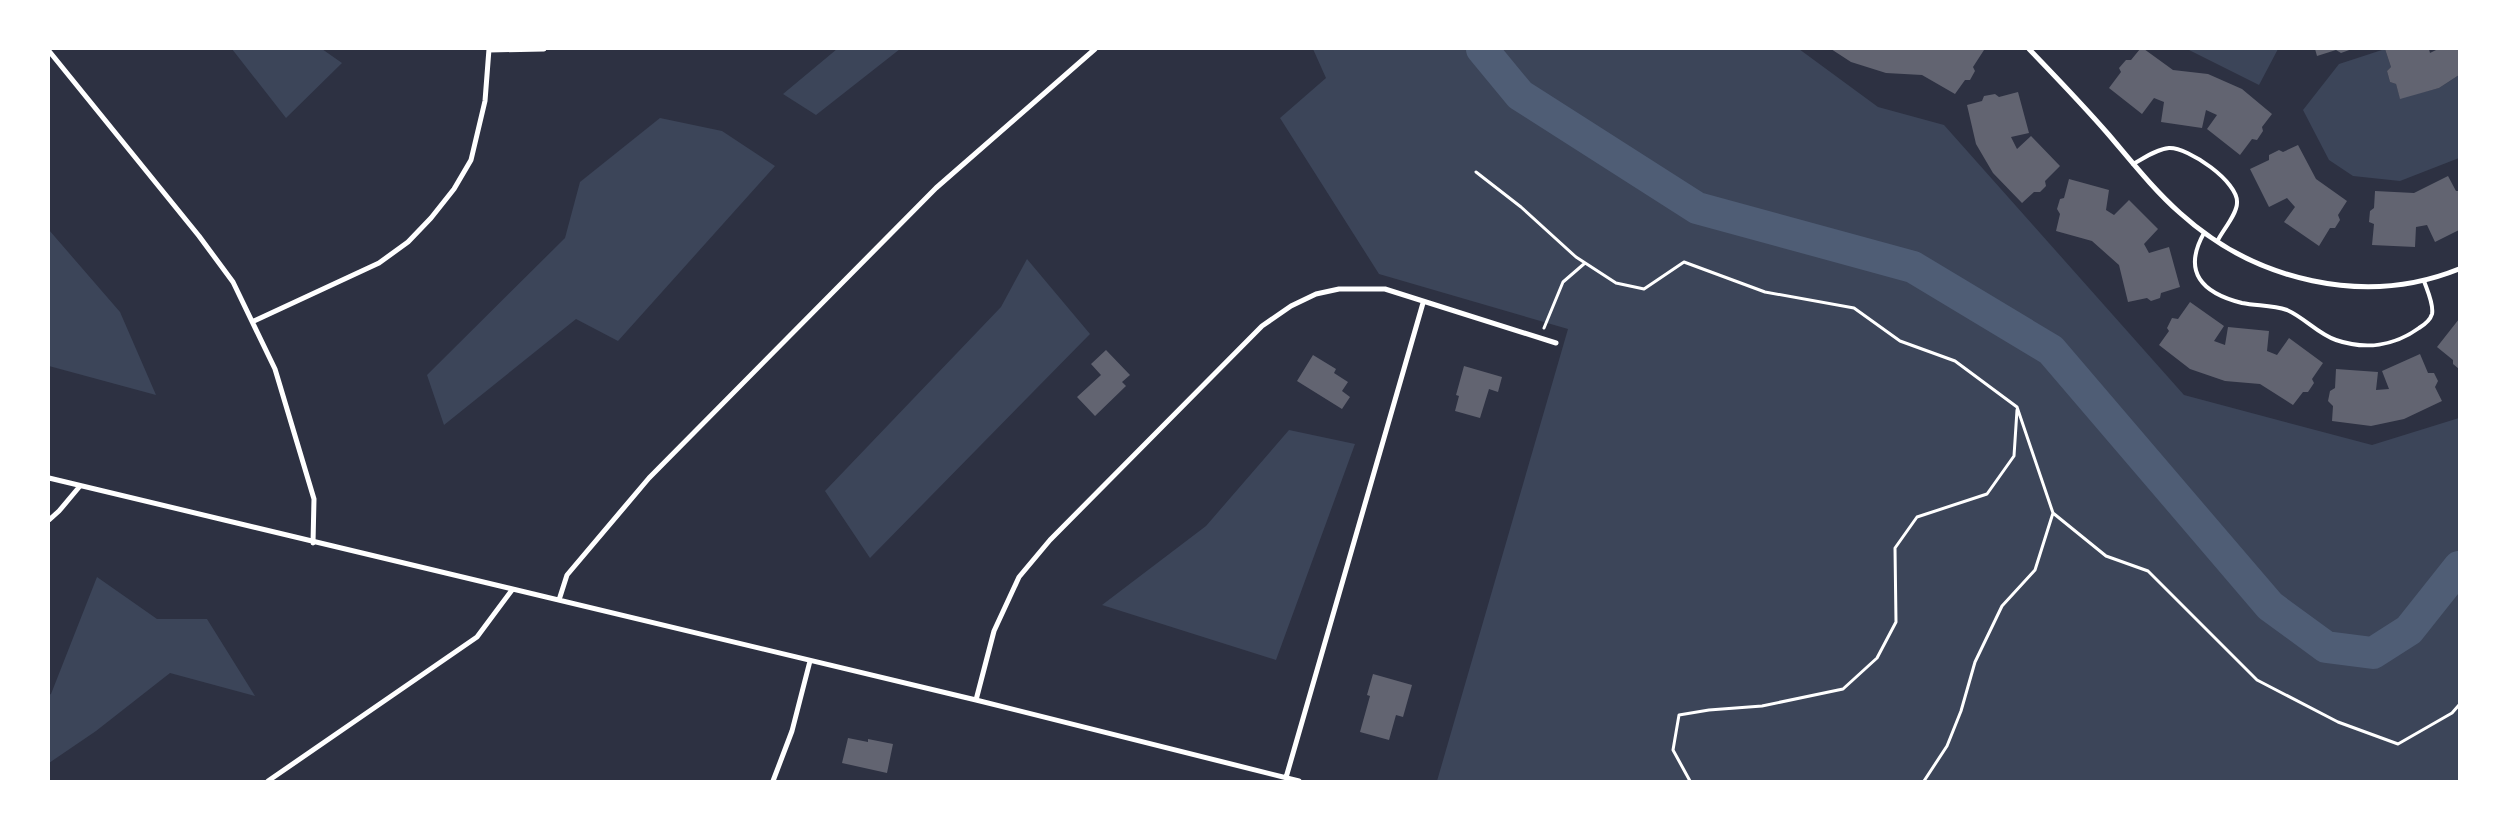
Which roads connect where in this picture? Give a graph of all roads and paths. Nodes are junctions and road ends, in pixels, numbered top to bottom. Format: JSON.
{"nodes":[{"id":1,"x":489,"y":49,"type":"edge"},
{"id":2,"x":544,"y":49,"type":"edge"},
{"id":3,"x":1095,"y":49,"type":"edge"},
{"id":4,"x":2029,"y":49,"type":"edge"},
{"id":5,"x":2038,"y":49,"type":"edge"},
{"id":6,"x":49,"y":51,"type":"edge"},
{"id":7,"x":2034,"y":54,"type":"junction"},
{"id":8,"x":2134,"y":164,"type":"junction"},
{"id":9,"x":1476,"y":172,"type":"dead end"},
{"id":10,"x":2204,"y":233,"type":"junction"},
{"id":11,"x":2218,"y":240,"type":"junction"},
{"id":12,"x":1586,"y":263,"type":"junction"},
{"id":13,"x":2459,"y":269,"type":"edge"},
{"id":14,"x":2424,"y":281,"type":"junction"},
{"id":15,"x":1423,"y":303,"type":"junction"},
{"id":16,"x":254,"y":321,"type":"junction"},
{"id":17,"x":1540,"y":338,"type":"junction"},
{"id":18,"x":1556,"y":343,"type":"dead end"},
{"id":19,"x":2017,"y":407,"type":"junction"},
{"id":20,"x":49,"y":478,"type":"edge"},
{"id":21,"x":80,"y":486,"type":"junction"},
{"id":22,"x":2053,"y":513,"type":"junction"},
{"id":23,"x":49,"y":520,"type":"edge"},
{"id":24,"x":313,"y":543,"type":"junction"},
{"id":25,"x":512,"y":590,"type":"junction"},
{"id":26,"x":558,"y":600,"type":"junction"},
{"id":27,"x":810,"y":662,"type":"junction"},
{"id":28,"x":976,"y":700,"type":"junction"},
{"id":29,"x":2459,"y":705,"type":"edge"},
{"id":30,"x":1286,"y":779,"type":"edge"},
{"id":31,"x":268,"y":781,"type":"edge"},
{"id":32,"x":773,"y":781,"type":"edge"},
{"id":33,"x":1299,"y":781,"type":"edge"},
{"id":34,"x":1690,"y":781,"type":"edge"},
{"id":35,"x":1924,"y":781,"type":"edge"}],
"edges":[{"from":1,"to":2,"type":"street"},
{"from":1,"to":16,"type":"street"},
{"from":3,"to":26,"type":"street"},
{"from":4,"to":7,"type":"street"},
{"from":5,"to":7,"type":"lane"},
{"from":6,"to":16,"type":"street"},
{"from":7,"to":8,"type":"street"},
{"from":8,"to":10,"type":"street"},
{"from":8,"to":11,"type":"lane"},
{"from":9,"to":12,"type":"path"},
{"from":10,"to":11,"type":"street"},
{"from":10,"to":14,"type":"lane"},
{"from":11,"to":14,"type":"street"},
{"from":12,"to":17,"type":"path"},
{"from":12,"to":19,"type":"path"},
{"from":13,"to":14,"type":"street"},
{"from":15,"to":17,"type":"street"},
{"from":15,"to":28,"type":"street"},
{"from":15,"to":30,"type":"street"},
{"from":16,"to":24,"type":"street"},
{"from":17,"to":18,"type":"street"},
{"from":19,"to":22,"type":"path"},
{"from":19,"to":34,"type":"path"},
{"from":20,"to":21,"type":"street"},
{"from":21,"to":23,"type":"street"},
{"from":21,"to":24,"type":"street"},
{"from":22,"to":29,"type":"path"},
{"from":22,"to":35,"type":"path"},
{"from":24,"to":25,"type":"street"},
{"from":25,"to":26,"type":"street"},
{"from":25,"to":31,"type":"street"},
{"from":26,"to":27,"type":"street"},
{"from":27,"to":28,"type":"street"},
{"from":27,"to":32,"type":"street"},
{"from":28,"to":30,"type":"street"},
{"from":30,"to":33,"type":"street"}]}
